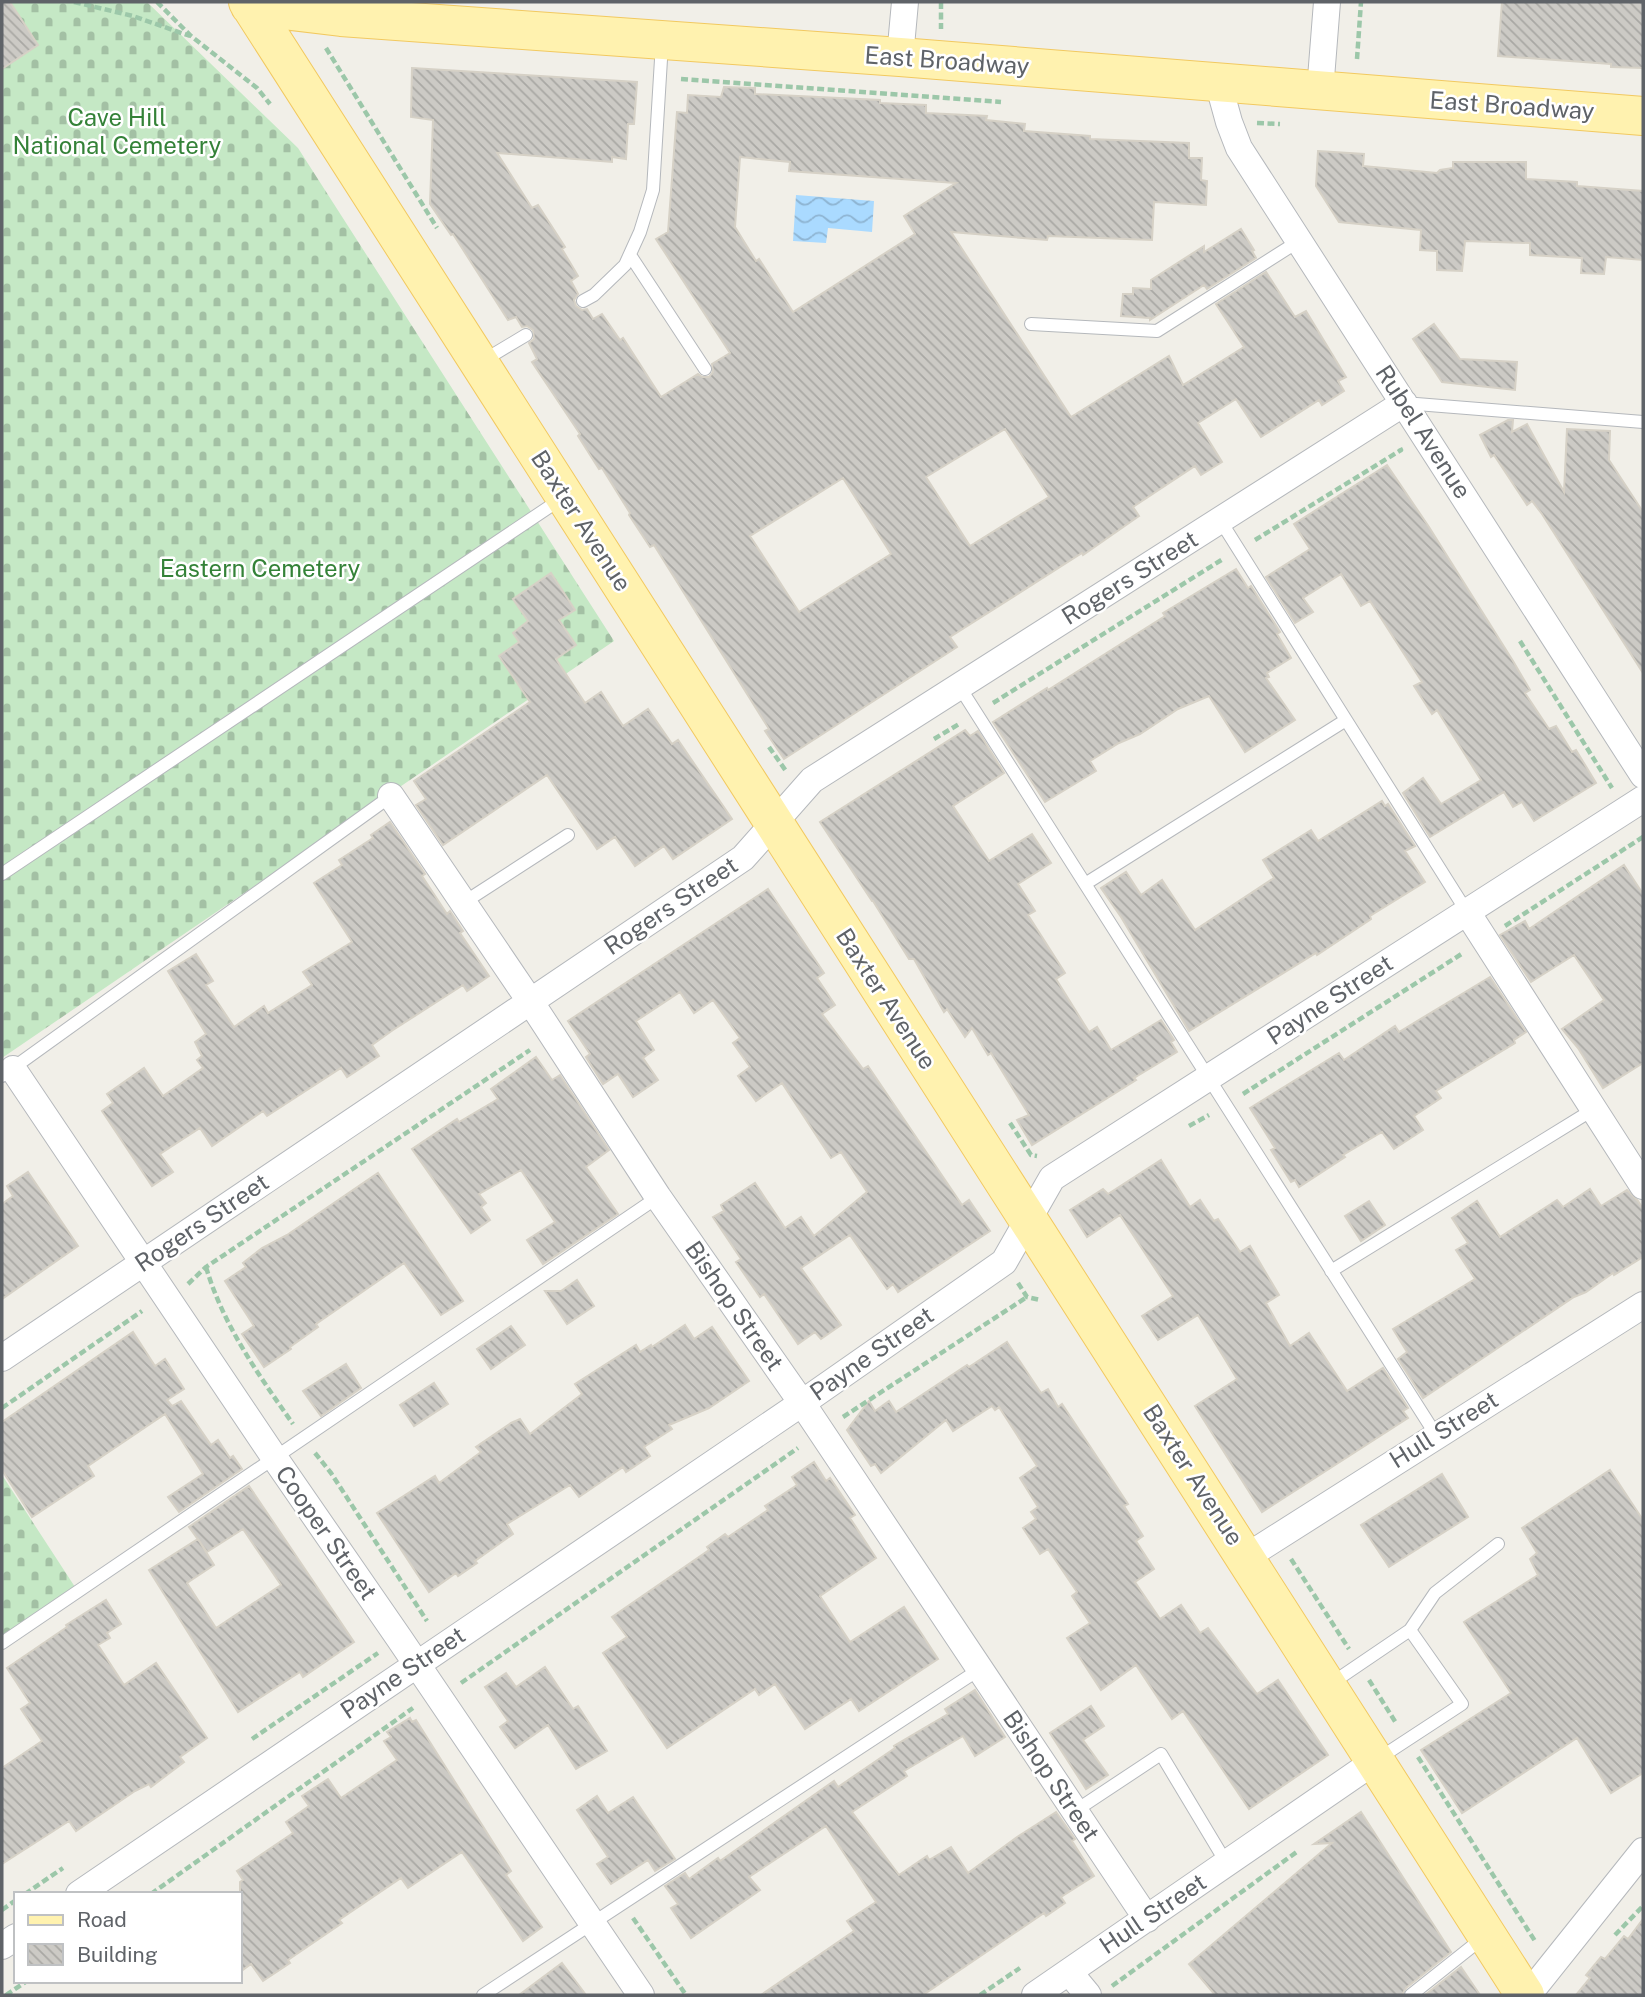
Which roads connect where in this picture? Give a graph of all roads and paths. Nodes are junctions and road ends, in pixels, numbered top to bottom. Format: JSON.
{"nodes":[{"id":1,"x":74,"y":2,"type":"edge"},
{"id":2,"x":905,"y":2,"type":"edge"},
{"id":3,"x":941,"y":2,"type":"edge"},
{"id":4,"x":1327,"y":2,"type":"edge"},
{"id":5,"x":1361,"y":2,"type":"edge"},
{"id":6,"x":248,"y":3,"type":"edge"},
{"id":7,"x":334,"y":21,"type":"edge"},
{"id":8,"x":941,"y":30,"type":"dead end"},
{"id":9,"x":191,"y":36,"type":"dead end"},
{"id":10,"x":662,"y":40,"type":"junction"},
{"id":11,"x":328,"y":52,"type":"junction"},
{"id":12,"x":900,"y":57,"type":"junction"},
{"id":13,"x":1357,"y":59,"type":"dead end"},
{"id":14,"x":291,"y":71,"type":"junction"},
{"id":15,"x":1218,"y":82,"type":"junction"},
{"id":16,"x":257,"y":88,"type":"dead end"},
{"id":17,"x":1320,"y":91,"type":"junction"},
{"id":18,"x":1643,"y":116,"type":"edge"},
{"id":19,"x":443,"y":238,"type":"dead end"},
{"id":20,"x":1299,"y":240,"type":"junction"},
{"id":21,"x":630,"y":255,"type":"junction"},
{"id":22,"x":583,"y":301,"type":"dead end"},
{"id":23,"x":1031,"y":324,"type":"dead end"},
{"id":24,"x":526,"y":335,"type":"dead end"},
{"id":25,"x":479,"y":363,"type":"junction"},
{"id":26,"x":705,"y":369,"type":"dead end"},
{"id":27,"x":1404,"y":403,"type":"junction"},
{"id":28,"x":1643,"y":422,"type":"edge"},
{"id":29,"x":1401,"y":450,"type":"dead end"},
{"id":30,"x":1408,"y":462,"type":"dead end"},
{"id":31,"x":565,"y":496,"type":"junction"},
{"id":32,"x":1220,"y":520,"type":"junction"},
{"id":33,"x":1516,"y":634,"type":"dead end"},
{"id":34,"x":959,"y":686,"type":"junction"},
{"id":35,"x":1346,"y":720,"type":"junction"},
{"id":36,"x":1643,"y":775,"type":"edge"},
{"id":37,"x":391,"y":796,"type":"joint"},
{"id":38,"x":1635,"y":805,"type":"edge"},
{"id":39,"x":773,"y":822,"type":"junction"},
{"id":40,"x":568,"y":835,"type":"dead end"},
{"id":41,"x":1643,"y":837,"type":"edge"},
{"id":42,"x":2,"y":874,"type":"edge"},
{"id":43,"x":1085,"y":884,"type":"junction"},
{"id":44,"x":463,"y":903,"type":"junction"},
{"id":45,"x":1467,"y":912,"type":"junction"},
{"id":46,"x":1484,"y":939,"type":"junction"},
{"id":47,"x":530,"y":1001,"type":"junction"},
{"id":48,"x":547,"y":1028,"type":"junction"},
{"id":49,"x":8,"y":1073,"type":"edge"},
{"id":50,"x":1209,"y":1078,"type":"junction"},
{"id":51,"x":1226,"y":1105,"type":"junction"},
{"id":52,"x":1594,"y":1109,"type":"junction"},
{"id":53,"x":1179,"y":1132,"type":"dead end"},
{"id":54,"x":1643,"y":1186,"type":"edge"},
{"id":55,"x":658,"y":1197,"type":"junction"},
{"id":56,"x":1028,"y":1220,"type":"junction"},
{"id":57,"x":144,"y":1262,"type":"junction"},
{"id":58,"x":1331,"y":1270,"type":"junction"},
{"id":59,"x":1027,"y":1297,"type":"dead end"},
{"id":60,"x":170,"y":1300,"type":"junction"},
{"id":61,"x":1643,"y":1305,"type":"edge"},
{"id":62,"x":2,"y":1359,"type":"edge"},
{"id":63,"x":802,"y":1403,"type":"junction"},
{"id":64,"x":2,"y":1408,"type":"edge"},
{"id":65,"x":821,"y":1432,"type":"junction"},
{"id":66,"x":1436,"y":1435,"type":"junction"},
{"id":67,"x":274,"y":1457,"type":"junction"},
{"id":68,"x":1498,"y":1544,"type":"dead end"},
{"id":69,"x":1247,"y":1557,"type":"junction"},
{"id":70,"x":1410,"y":1630,"type":"junction"},
{"id":71,"x":2,"y":1643,"type":"edge"},
{"id":72,"x":417,"y":1664,"type":"junction"},
{"id":73,"x":980,"y":1669,"type":"junction"},
{"id":74,"x":463,"y":1681,"type":"junction"},
{"id":75,"x":1327,"y":1685,"type":"junction"},
{"id":76,"x":468,"y":1688,"type":"dead end"},
{"id":77,"x":439,"y":1696,"type":"junction"},
{"id":78,"x":1375,"y":1761,"type":"junction"},
{"id":79,"x":1075,"y":1811,"type":"junction"},
{"id":80,"x":1302,"y":1848,"type":"dead end"},
{"id":81,"x":1643,"y":1851,"type":"edge"},
{"id":82,"x":1227,"y":1864,"type":"junction"},
{"id":83,"x":82,"y":1892,"type":"edge"},
{"id":84,"x":154,"y":1892,"type":"edge"},
{"id":85,"x":620,"y":1903,"type":"junction"},
{"id":86,"x":1147,"y":1919,"type":"junction"},
{"id":87,"x":592,"y":1922,"type":"junction"},
{"id":88,"x":1486,"y":1935,"type":"junction"},
{"id":89,"x":1069,"y":1972,"type":"junction"},
{"id":90,"x":24,"y":1983,"type":"edge"},
{"id":91,"x":1099,"y":1991,"type":"edge"},
{"id":92,"x":6,"y":1995,"type":"edge"},
{"id":93,"x":483,"y":1995,"type":"edge"},
{"id":94,"x":641,"y":1995,"type":"edge"},
{"id":95,"x":686,"y":1995,"type":"edge"},
{"id":96,"x":1035,"y":1995,"type":"edge"},
{"id":97,"x":1411,"y":1995,"type":"edge"},
{"id":98,"x":1527,"y":1995,"type":"edge"}],
"edges":[{"from":1,"to":9,"type":"path"},
{"from":2,"to":12,"type":"street"},
{"from":3,"to":8,"type":"path"},
{"from":4,"to":17,"type":"street"},
{"from":5,"to":13,"type":"path"},
{"from":6,"to":7,"type":"main road","name":"East Broadway"},
{"from":6,"to":14,"type":"main road","name":"Baxter Avenue"},
{"from":7,"to":10,"type":"main road","name":"East Broadway"},
{"from":7,"to":11,"type":"path"},
{"from":7,"to":11,"type":"path"},
{"from":10,"to":12,"type":"main road","name":"East Broadway"},
{"from":10,"to":21,"type":"lane"},
{"from":11,"to":19,"type":"path"},
{"from":12,"to":15,"type":"main road","name":"East Broadway"},
{"from":14,"to":16,"type":"path"},
{"from":14,"to":25,"type":"main road","name":"Baxter Avenue"},
{"from":15,"to":17,"type":"main road","name":"East Broadway"},
{"from":15,"to":20,"type":"street","name":"Rubel Avenue"},
{"from":17,"to":18,"type":"main road","name":"East Broadway"},
{"from":20,"to":23,"type":"lane"},
{"from":20,"to":27,"type":"street","name":"Rubel Avenue"},
{"from":21,"to":22,"type":"lane"},
{"from":21,"to":26,"type":"lane"},
{"from":24,"to":25,"type":"lane"},
{"from":25,"to":31,"type":"main road","name":"Baxter Avenue"},
{"from":27,"to":28,"type":"lane"},
{"from":27,"to":32,"type":"street","name":"Rogers Street"},
{"from":27,"to":36,"type":"street","name":"Rubel Avenue"},
{"from":29,"to":30,"type":"path"},
{"from":31,"to":39,"type":"main road","name":"Baxter Avenue"},
{"from":31,"to":42,"type":"lane"},
{"from":32,"to":34,"type":"street","name":"Rogers Street"},
{"from":32,"to":35,"type":"lane"},
{"from":33,"to":38,"type":"path"},
{"from":34,"to":39,"type":"street","name":"Rogers Street"},
{"from":34,"to":43,"type":"lane"},
{"from":35,"to":43,"type":"lane"},
{"from":35,"to":45,"type":"lane"},
{"from":37,"to":44,"type":"street","name":"Bishop Street"},
{"from":37,"to":49,"type":"lane"},
{"from":38,"to":41,"type":"path"},
{"from":38,"to":45,"type":"street","name":"Payne Street"},
{"from":39,"to":47,"type":"street","name":"Rogers Street"},
{"from":39,"to":56,"type":"main road","name":"Baxter Avenue"},
{"from":40,"to":44,"type":"lane"},
{"from":41,"to":46,"type":"path"},
{"from":43,"to":50,"type":"lane"},
{"from":44,"to":47,"type":"street","name":"Bishop Street"},
{"from":45,"to":46,"type":"street"},
{"from":45,"to":50,"type":"street","name":"Payne Street"},
{"from":46,"to":51,"type":"path"},
{"from":46,"to":52,"type":"street"},
{"from":47,"to":48,"type":"street","name":"Bishop Street"},
{"from":47,"to":57,"type":"street","name":"Rogers Street"},
{"from":48,"to":55,"type":"street","name":"Bishop Street"},
{"from":48,"to":60,"type":"path"},
{"from":49,"to":57,"type":"street","name":"Cooper Street"},
{"from":50,"to":51,"type":"lane"},
{"from":50,"to":56,"type":"street","name":"Payne Street"},
{"from":51,"to":53,"type":"path"},
{"from":51,"to":58,"type":"lane"},
{"from":52,"to":54,"type":"street"},
{"from":52,"to":58,"type":"lane"},
{"from":55,"to":63,"type":"street","name":"Bishop Street"},
{"from":55,"to":67,"type":"lane"},
{"from":56,"to":63,"type":"street","name":"Payne Street"},
{"from":56,"to":69,"type":"main road","name":"Baxter Avenue"},
{"from":57,"to":60,"type":"street","name":"Cooper Street"},
{"from":57,"to":62,"type":"street","name":"Rogers Street"},
{"from":58,"to":66,"type":"lane"},
{"from":59,"to":65,"type":"path"},
{"from":60,"to":64,"type":"path"},
{"from":60,"to":67,"type":"street","name":"Cooper Street"},
{"from":61,"to":66,"type":"street","name":"Hull Street"},
{"from":63,"to":65,"type":"street","name":"Bishop Street"},
{"from":63,"to":72,"type":"street","name":"Payne Street"},
{"from":65,"to":73,"type":"street","name":"Bishop Street"},
{"from":65,"to":74,"type":"path"},
{"from":66,"to":69,"type":"street","name":"Hull Street"},
{"from":67,"to":71,"type":"lane"},
{"from":67,"to":72,"type":"street","name":"Cooper Street"},
{"from":68,"to":70,"type":"lane"},
{"from":69,"to":75,"type":"main road","name":"Baxter Avenue"},
{"from":70,"to":75,"type":"lane"},
{"from":70,"to":78,"type":"lane"},
{"from":72,"to":77,"type":"street","name":"Cooper Street"},
{"from":72,"to":83,"type":"street","name":"Payne Street"},
{"from":73,"to":79,"type":"street","name":"Bishop Street"},
{"from":73,"to":85,"type":"lane"},
{"from":74,"to":76,"type":"path"},
{"from":74,"to":77,"type":"path"},
{"from":75,"to":78,"type":"main road","name":"Baxter Avenue"},
{"from":77,"to":84,"type":"path"},
{"from":77,"to":87,"type":"street","name":"Cooper Street"},
{"from":78,"to":82,"type":"street","name":"Hull Street"},
{"from":78,"to":88,"type":"main road","name":"Baxter Avenue"},
{"from":79,"to":82,"type":"lane"},
{"from":79,"to":86,"type":"street","name":"Bishop Street"},
{"from":80,"to":91,"type":"path"},
{"from":81,"to":98,"type":"street"},
{"from":82,"to":86,"type":"street","name":"Hull Street"},
{"from":85,"to":87,"type":"lane"},
{"from":85,"to":95,"type":"path"},
{"from":86,"to":89,"type":"street","name":"Hull Street"},
{"from":87,"to":93,"type":"lane"},
{"from":87,"to":94,"type":"street","name":"Cooper Street"},
{"from":88,"to":97,"type":"lane"},
{"from":88,"to":98,"type":"main road","name":"Baxter Avenue"},
{"from":89,"to":91,"type":"street"},
{"from":89,"to":96,"type":"street","name":"Hull Street"},
{"from":90,"to":92,"type":"path"}]}
